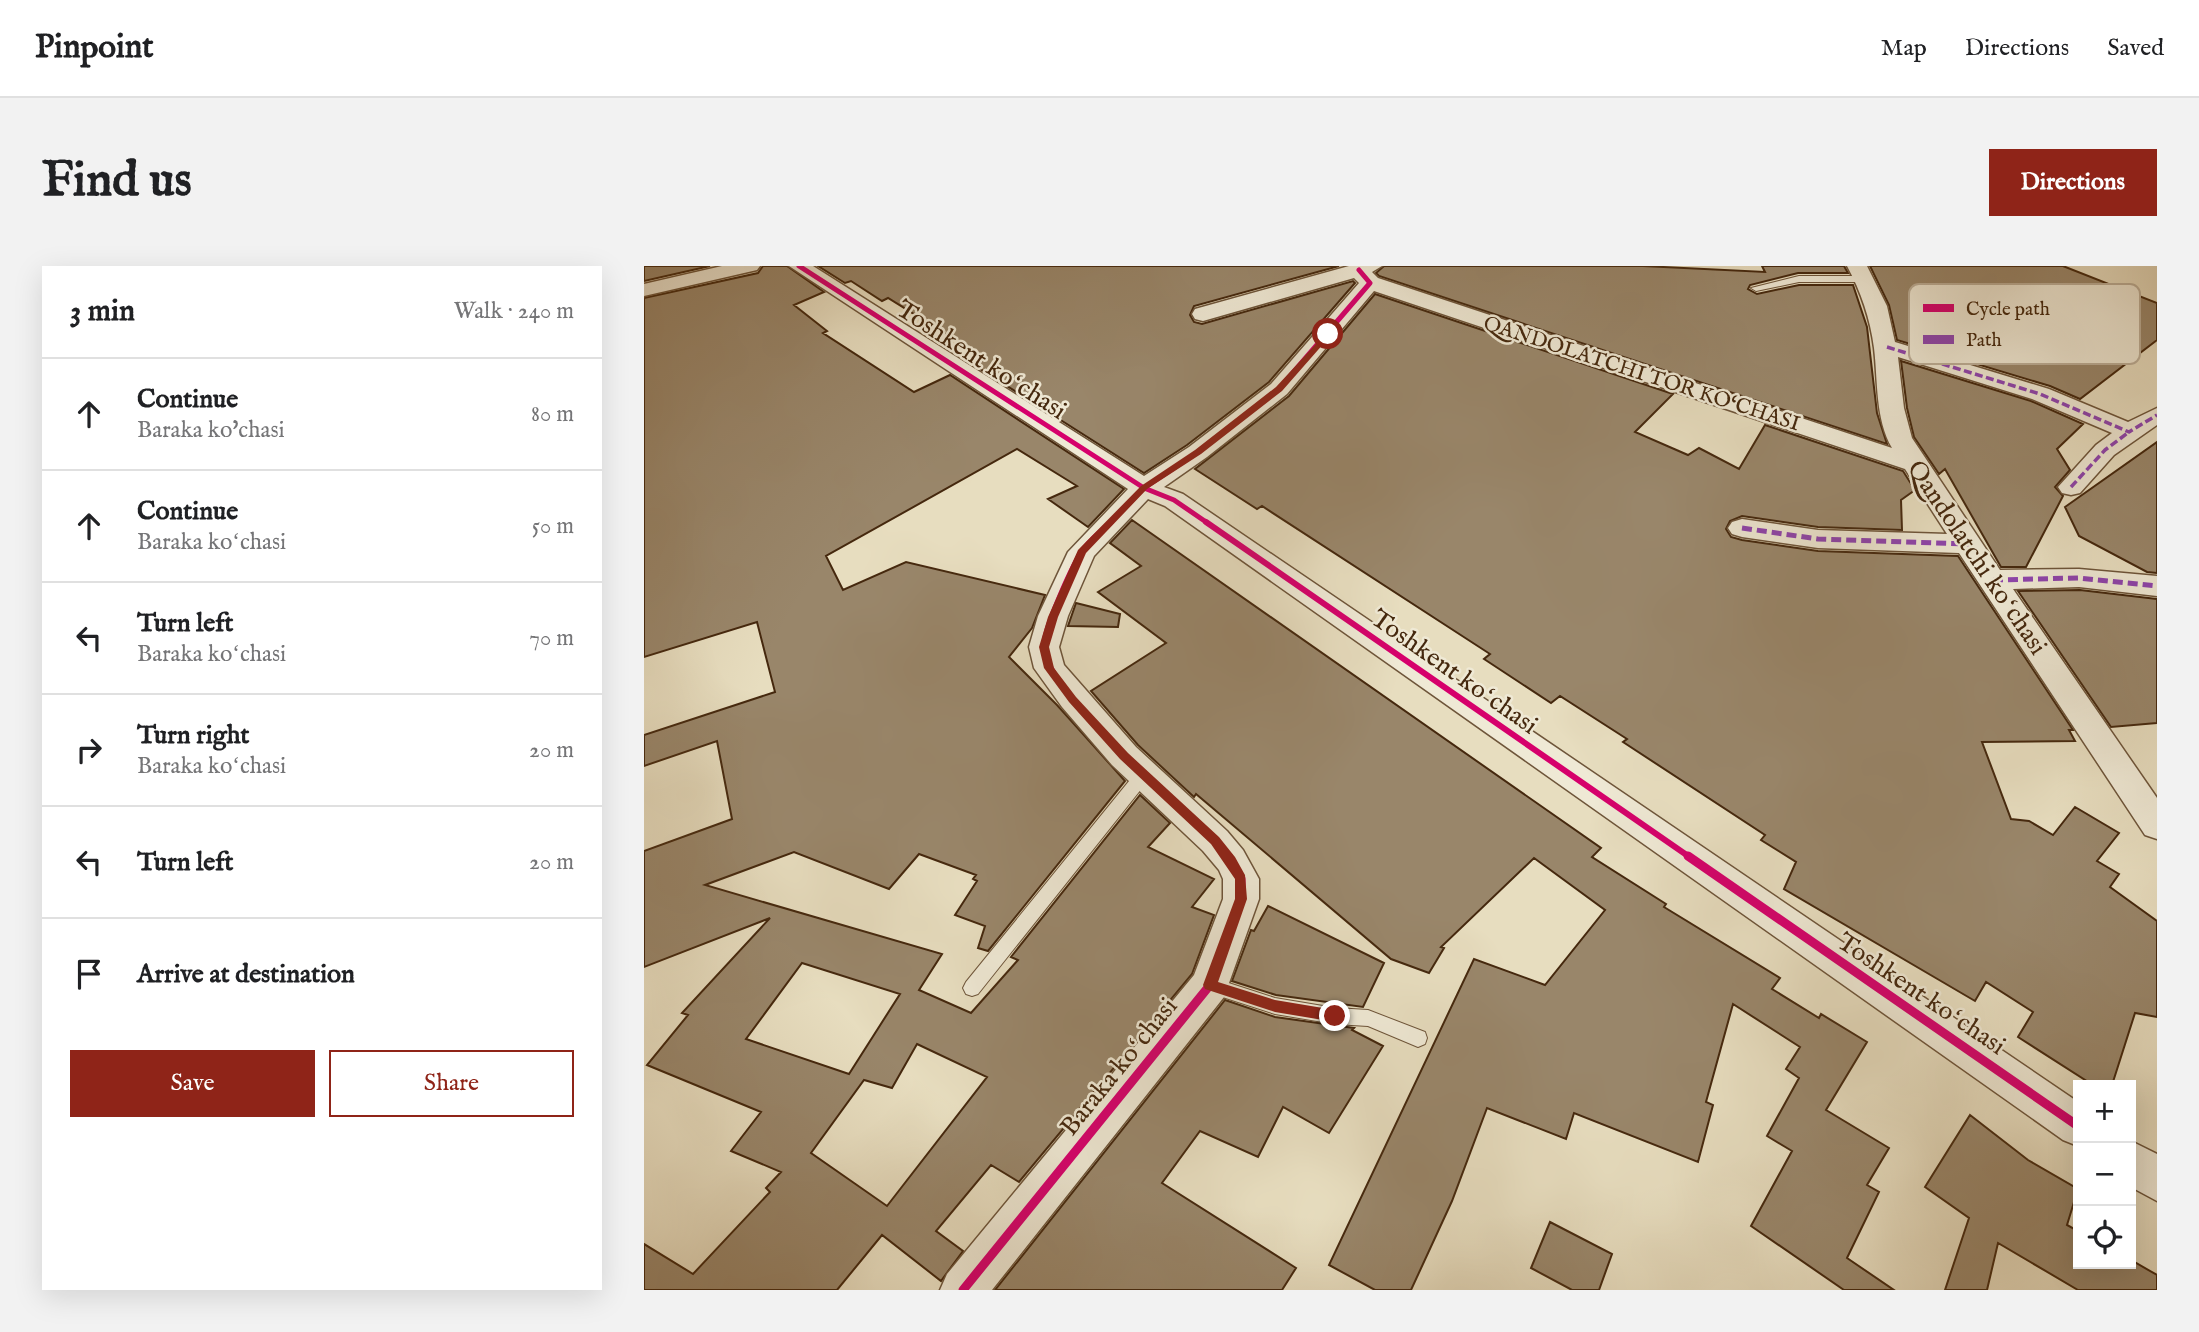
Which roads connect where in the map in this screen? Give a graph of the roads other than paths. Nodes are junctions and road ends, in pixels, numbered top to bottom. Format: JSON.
{"nodes":[{"id":1,"x":750,"y":266,"type":"edge"},
{"id":2,"x":799,"y":266,"type":"edge"},
{"id":3,"x":1367,"y":273,"type":"edge"},
{"id":4,"x":1861,"y":273,"type":"edge"},
{"id":5,"x":1756,"y":288,"type":"dead end"},
{"id":6,"x":644,"y":290,"type":"edge"},
{"id":7,"x":1203,"y":314,"type":"dead end"},
{"id":8,"x":1887,"y":347,"type":"junction"},
{"id":9,"x":1909,"y":353,"type":"edge"},
{"id":10,"x":1946,"y":364,"type":"edge"},
{"id":11,"x":2157,"y":415,"type":"edge"},
{"id":12,"x":2129,"y":432,"type":"junction"},
{"id":13,"x":1914,"y":464,"type":"junction"},
{"id":14,"x":2071,"y":487,"type":"dead end"},
{"id":15,"x":1144,"y":488,"type":"junction"},
{"id":16,"x":1742,"y":528,"type":"dead end"},
{"id":17,"x":1969,"y":544,"type":"junction"},
{"id":18,"x":1993,"y":580,"type":"junction"},
{"id":19,"x":2157,"y":586,"type":"edge"},
{"id":20,"x":1144,"y":774,"type":"junction"},
{"id":21,"x":2157,"y":825,"type":"edge"},
{"id":22,"x":1210,"y":985,"type":"junction"},
{"id":23,"x":972,"y":988,"type":"dead end"},
{"id":24,"x":1418,"y":1038,"type":"dead end"},
{"id":25,"x":2073,"y":1123,"type":"edge"},
{"id":26,"x":2136,"y":1165,"type":"edge"},
{"id":27,"x":2157,"y":1180,"type":"edge"},
{"id":28,"x":963,"y":1290,"type":"edge"}],
"edges":[{"from":1,"to":6,"type":"street"},
{"from":2,"to":15,"type":"street","name":"Toshkent koʻchasi"},
{"from":3,"to":7,"type":"street"},
{"from":3,"to":13,"type":"street","name":"QANDOLATCHI TOR KO‘CHASI"},
{"from":3,"to":15,"type":"street","name":"Baraka koʻchasi"},
{"from":4,"to":5,"type":"lane"},
{"from":4,"to":8,"type":"street","name":"Qandolatchi koʻchasi"},
{"from":8,"to":9,"type":"street"},
{"from":8,"to":13,"type":"street","name":"Qandolatchi koʻchasi"},
{"from":10,"to":12,"type":"street"},
{"from":11,"to":12,"type":"street"},
{"from":12,"to":14,"type":"street"},
{"from":13,"to":17,"type":"street","name":"Qandolatchi koʻchasi"},
{"from":15,"to":20,"type":"street","name":"Baraka koʻchasi"},
{"from":15,"to":25,"type":"street","name":"Toshkent koʻchasi"},
{"from":16,"to":17,"type":"street"},
{"from":17,"to":18,"type":"street","name":"Qandolatchi koʻchasi"},
{"from":18,"to":19,"type":"street"},
{"from":18,"to":21,"type":"street","name":"Qandolatchi koʻchasi"},
{"from":20,"to":22,"type":"street","name":"Baraka koʻchasi"},
{"from":20,"to":23,"type":"lane"},
{"from":22,"to":24,"type":"lane"},
{"from":22,"to":28,"type":"street","name":"Baraka koʻchasi"},
{"from":26,"to":27,"type":"street"}]}
